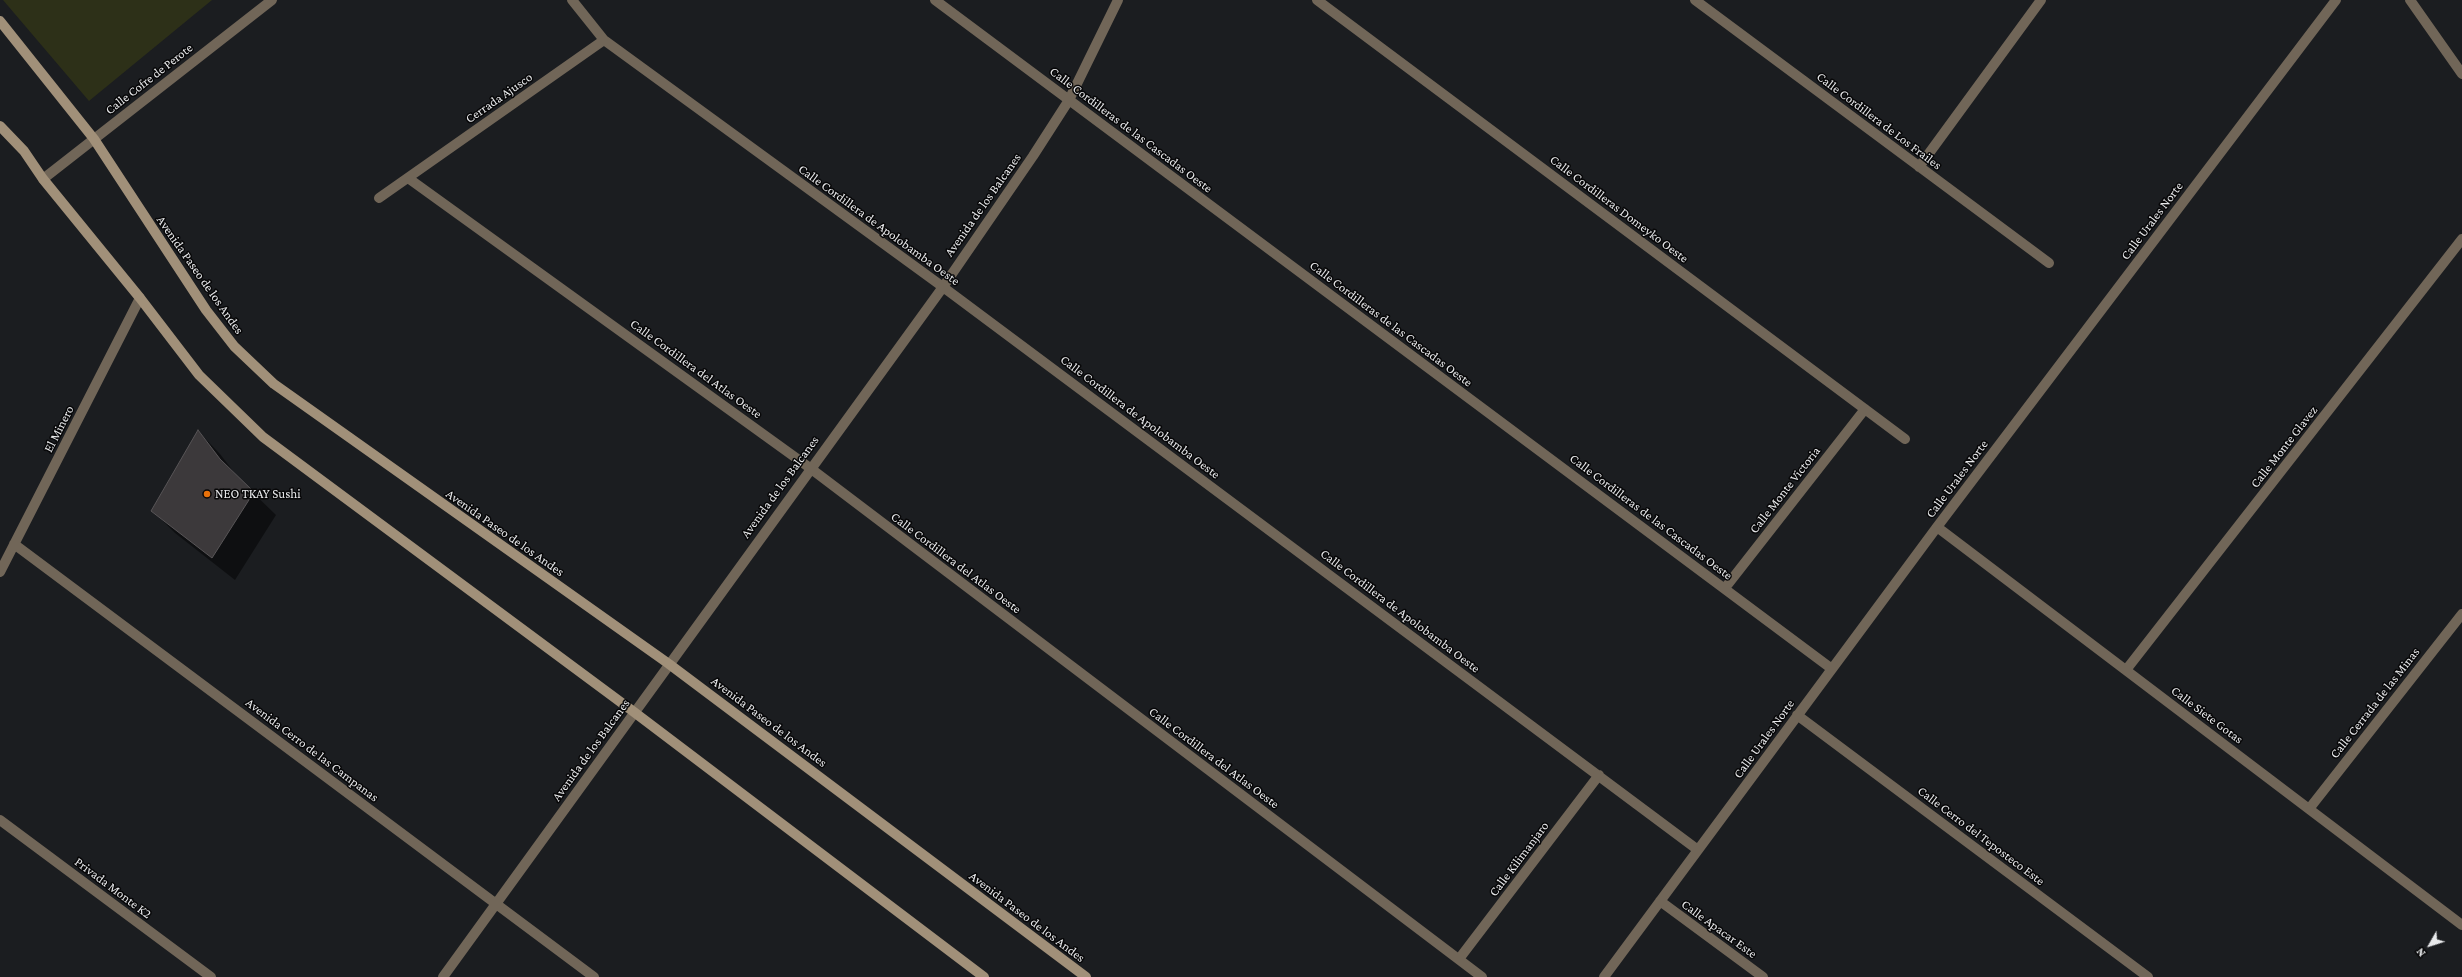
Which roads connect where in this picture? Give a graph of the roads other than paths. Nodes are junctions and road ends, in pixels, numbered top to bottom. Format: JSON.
{"nodes":[{"id":1,"x":272,"y":0,"type":"edge"},
{"id":2,"x":572,"y":0,"type":"edge"},
{"id":3,"x":935,"y":0,"type":"edge"},
{"id":4,"x":1118,"y":0,"type":"edge"},
{"id":5,"x":1317,"y":0,"type":"edge"},
{"id":6,"x":1695,"y":0,"type":"edge"},
{"id":7,"x":2041,"y":0,"type":"edge"},
{"id":8,"x":2336,"y":0,"type":"edge"},
{"id":9,"x":2410,"y":0,"type":"edge"},
{"id":10,"x":0,"y":21,"type":"edge"},
{"id":11,"x":604,"y":40,"type":"junction"},
{"id":12,"x":2462,"y":74,"type":"edge"},
{"id":13,"x":1069,"y":100,"type":"junction"},
{"id":14,"x":0,"y":126,"type":"edge"},
{"id":15,"x":94,"y":139,"type":"junction"},
{"id":16,"x":1919,"y":168,"type":"junction"},
{"id":17,"x":408,"y":178,"type":"junction"},
{"id":18,"x":43,"y":179,"type":"junction"},
{"id":19,"x":379,"y":198,"type":"dead end"},
{"id":20,"x":2462,"y":239,"type":"edge"},
{"id":21,"x":2049,"y":263,"type":"dead end"},
{"id":22,"x":943,"y":287,"type":"junction"},
{"id":23,"x":140,"y":298,"type":"junction"},
{"id":24,"x":1865,"y":409,"type":"junction"},
{"id":25,"x":1905,"y":439,"type":"dead end"},
{"id":26,"x":810,"y":468,"type":"junction"},
{"id":27,"x":1937,"y":527,"type":"junction"},
{"id":28,"x":14,"y":544,"type":"junction"},
{"id":29,"x":0,"y":572,"type":"edge"},
{"id":30,"x":1725,"y":588,"type":"junction"},
{"id":31,"x":2462,"y":614,"type":"edge"},
{"id":32,"x":669,"y":664,"type":"junction"},
{"id":33,"x":1832,"y":669,"type":"junction"},
{"id":34,"x":2126,"y":670,"type":"junction"},
{"id":35,"x":634,"y":712,"type":"junction"},
{"id":36,"x":1797,"y":715,"type":"junction"},
{"id":37,"x":1600,"y":775,"type":"junction"},
{"id":38,"x":2309,"y":809,"type":"junction"},
{"id":39,"x":0,"y":820,"type":"edge"},
{"id":40,"x":1698,"y":850,"type":"junction"},
{"id":41,"x":1660,"y":901,"type":"junction"},
{"id":42,"x":496,"y":903,"type":"junction"},
{"id":43,"x":2462,"y":924,"type":"edge"},
{"id":44,"x":1459,"y":959,"type":"junction"},
{"id":45,"x":211,"y":977,"type":"edge"},
{"id":46,"x":443,"y":977,"type":"edge"},
{"id":47,"x":594,"y":977,"type":"edge"},
{"id":48,"x":984,"y":977,"type":"edge"},
{"id":49,"x":1086,"y":977,"type":"edge"},
{"id":50,"x":1482,"y":977,"type":"edge"},
{"id":51,"x":1604,"y":977,"type":"edge"},
{"id":52,"x":1763,"y":977,"type":"edge"},
{"id":53,"x":2148,"y":977,"type":"edge"}],
"edges":[{"from":1,"to":15,"type":"street","name":"Calle Cofre de Perote"},
{"from":2,"to":11,"type":"street","name":"Calle Cordillera de Apolobamba Oeste"},
{"from":3,"to":13,"type":"street","name":"Calle Cordilleras de las Cascadas Oeste"},
{"from":4,"to":13,"type":"street","name":"Avenida de los Balcanes"},
{"from":5,"to":24,"type":"street","name":"Calle Cordilleras Domeyko Oeste"},
{"from":6,"to":16,"type":"street","name":"Calle Cordillera de Los Frailes"},
{"from":7,"to":16,"type":"street"},
{"from":8,"to":27,"type":"street","name":"Calle Urales Norte"},
{"from":9,"to":12,"type":"street"},
{"from":10,"to":15,"type":"street","name":"Avenida Paseo de los Andes"},
{"from":11,"to":17,"type":"street","name":"Cerrada Ajusco"},
{"from":11,"to":22,"type":"street","name":"Calle Cordillera de Apolobamba Oeste"},
{"from":13,"to":22,"type":"street","name":"Avenida de los Balcanes"},
{"from":13,"to":30,"type":"street","name":"Calle Cordilleras de las Cascadas Oeste"},
{"from":14,"to":18,"type":"street"},
{"from":15,"to":18,"type":"street","name":"Calle Cofre de Perote"},
{"from":15,"to":32,"type":"street","name":"Avenida Paseo de los Andes"},
{"from":16,"to":21,"type":"street","name":"Calle Cordillera de Los Frailes"},
{"from":17,"to":19,"type":"street","name":"Cerrada Ajusco"},
{"from":17,"to":26,"type":"street","name":"Calle Cordillera del Atlas Oeste"},
{"from":18,"to":23,"type":"street"},
{"from":20,"to":34,"type":"street","name":"Calle Monte Glavez"},
{"from":22,"to":26,"type":"street","name":"Avenida de los Balcanes"},
{"from":22,"to":37,"type":"street","name":"Calle Cordillera de Apolobamba Oeste"},
{"from":23,"to":28,"type":"street","name":"El Minero"},
{"from":23,"to":35,"type":"street"},
{"from":24,"to":25,"type":"street","name":"Calle Cordilleras Domeyko Oeste"},
{"from":24,"to":30,"type":"street","name":"Calle Monte Victoria"},
{"from":26,"to":32,"type":"street","name":"Avenida de los Balcanes"},
{"from":26,"to":44,"type":"street","name":"Calle Cordillera del Atlas Oeste"},
{"from":27,"to":33,"type":"street","name":"Calle Urales Norte"},
{"from":27,"to":34,"type":"street","name":"Calle Siete Gotas"},
{"from":28,"to":29,"type":"street","name":"El Minero"},
{"from":28,"to":42,"type":"street","name":"Avenida Cerro de las Campanas"},
{"from":30,"to":33,"type":"street","name":"Calle Cordilleras de las Cascadas Oeste"},
{"from":31,"to":38,"type":"street","name":"Calle Cerrada de las Minas"},
{"from":32,"to":35,"type":"street","name":"Avenida de los Balcanes"},
{"from":32,"to":49,"type":"street","name":"Avenida Paseo de los Andes"},
{"from":33,"to":36,"type":"street","name":"Calle Urales Norte"},
{"from":34,"to":38,"type":"street","name":"Calle Siete Gotas"},
{"from":35,"to":42,"type":"street","name":"Avenida de los Balcanes"},
{"from":35,"to":48,"type":"street"},
{"from":36,"to":40,"type":"street","name":"Calle Urales Norte"},
{"from":36,"to":53,"type":"street","name":"Calle Cerro del Teposteco Este"},
{"from":37,"to":40,"type":"street","name":"Calle Cordillera de Apolobamba Oeste"},
{"from":37,"to":44,"type":"street","name":"Calle Kilimanjaro"},
{"from":38,"to":43,"type":"street","name":"Calle Siete Gotas"},
{"from":39,"to":45,"type":"street","name":"Privada Monte K2"},
{"from":40,"to":41,"type":"street","name":"Calle Urales Norte"},
{"from":41,"to":51,"type":"street","name":"Calle Urales Norte"},
{"from":41,"to":52,"type":"street","name":"Calle Apacar Este"},
{"from":42,"to":46,"type":"street","name":"Avenida de los Balcanes"},
{"from":42,"to":47,"type":"street","name":"Avenida Cerro de las Campanas"},
{"from":44,"to":50,"type":"street","name":"Calle Cordillera del Atlas Oeste"}]}
